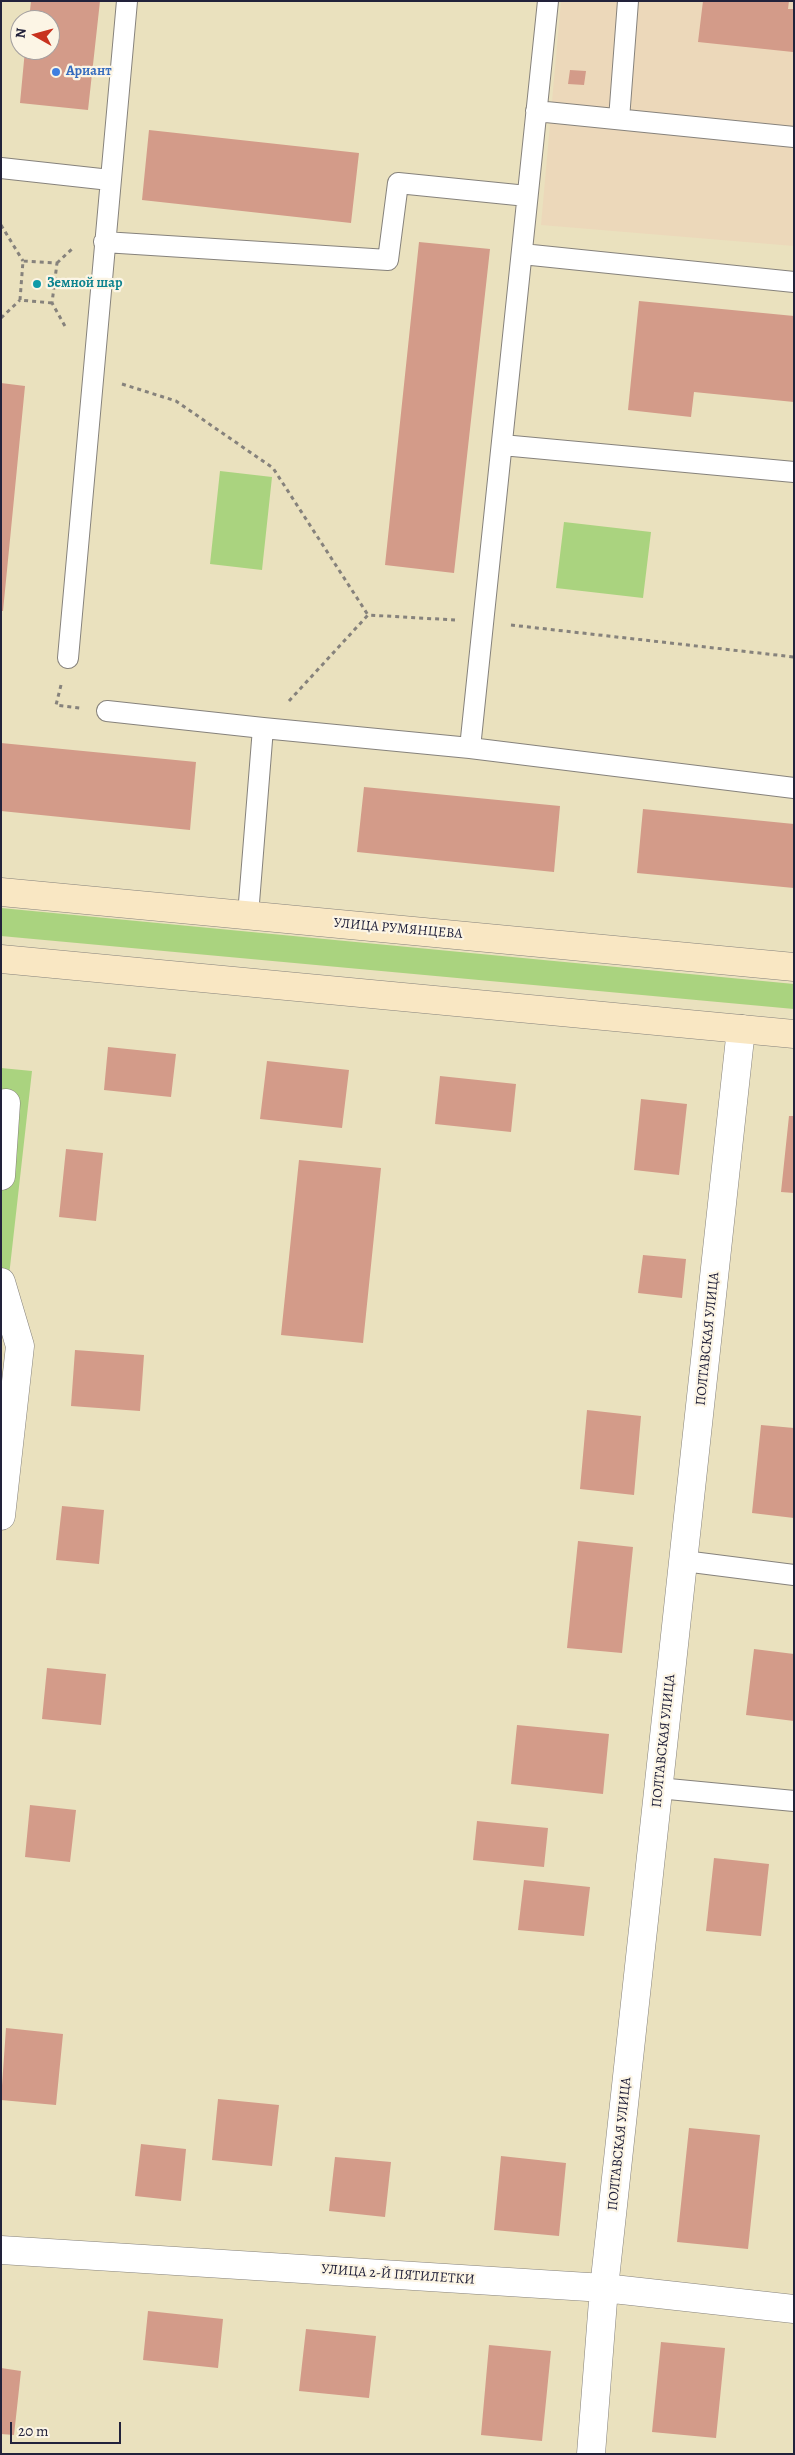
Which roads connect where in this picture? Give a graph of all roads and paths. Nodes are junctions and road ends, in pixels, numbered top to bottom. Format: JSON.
{"nodes":[{"id":1,"x":127,"y":1,"type":"edge"},
{"id":2,"x":548,"y":1,"type":"edge"},
{"id":3,"x":628,"y":1,"type":"edge"},
{"id":4,"x":536,"y":111,"type":"junction"},
{"id":5,"x":619,"y":119,"type":"junction"},
{"id":6,"x":794,"y":137,"type":"edge"},
{"id":7,"x":1,"y":168,"type":"edge"},
{"id":8,"x":110,"y":180,"type":"junction"},
{"id":9,"x":527,"y":196,"type":"junction"},
{"id":10,"x":1,"y":225,"type":"edge"},
{"id":11,"x":104,"y":242,"type":"junction"},
{"id":12,"x":522,"y":254,"type":"junction"},
{"id":13,"x":23,"y":261,"type":"junction"},
{"id":14,"x":794,"y":282,"type":"edge"},
{"id":15,"x":20,"y":300,"type":"junction"},
{"id":16,"x":52,"y":303,"type":"junction"},
{"id":17,"x":1,"y":318,"type":"edge"},
{"id":18,"x":93,"y":374,"type":"junction"},
{"id":19,"x":502,"y":445,"type":"junction"},
{"id":20,"x":794,"y":472,"type":"edge"},
{"id":21,"x":368,"y":615,"type":"junction"},
{"id":22,"x":484,"y":622,"type":"junction"},
{"id":23,"x":794,"y":657,"type":"edge"},
{"id":24,"x":68,"y":658,"type":"joint"},
{"id":25,"x":107,"y":711,"type":"joint"},
{"id":26,"x":263,"y":728,"type":"junction"},
{"id":27,"x":470,"y":748,"type":"junction"},
{"id":28,"x":794,"y":788,"type":"edge"},
{"id":29,"x":1,"y":892,"type":"edge"},
{"id":30,"x":248,"y":915,"type":"junction"},
{"id":31,"x":1,"y":959,"type":"edge"},
{"id":32,"x":794,"y":967,"type":"edge"},
{"id":33,"x":741,"y":1029,"type":"junction"},
{"id":34,"x":794,"y":1034,"type":"edge"},
{"id":35,"x":6,"y":1103,"type":"dead end"},
{"id":36,"x":1,"y":1176,"type":"edge"},
{"id":37,"x":1,"y":1282,"type":"edge"},
{"id":38,"x":1,"y":1516,"type":"edge"},
{"id":39,"x":684,"y":1561,"type":"junction"},
{"id":40,"x":794,"y":1574,"type":"edge"},
{"id":41,"x":658,"y":1788,"type":"junction"},
{"id":42,"x":794,"y":1802,"type":"edge"},
{"id":43,"x":1,"y":2250,"type":"edge"},
{"id":44,"x":604,"y":2288,"type":"junction"},
{"id":45,"x":794,"y":2309,"type":"edge"},
{"id":46,"x":591,"y":2454,"type":"edge"}],
"edges":[{"from":1,"to":8,"type":"lane"},
{"from":2,"to":4,"type":"lane"},
{"from":3,"to":5,"type":"lane"},
{"from":4,"to":5,"type":"lane"},
{"from":4,"to":9,"type":"lane"},
{"from":5,"to":6,"type":"lane"},
{"from":7,"to":8,"type":"lane"},
{"from":8,"to":11,"type":"lane"},
{"from":9,"to":11,"type":"lane"},
{"from":9,"to":12,"type":"lane"},
{"from":10,"to":13,"type":"path"},
{"from":11,"to":18,"type":"lane"},
{"from":12,"to":14,"type":"lane"},
{"from":12,"to":19,"type":"lane"},
{"from":13,"to":15,"type":"path"},
{"from":13,"to":16,"type":"path"},
{"from":15,"to":16,"type":"path"},
{"from":15,"to":17,"type":"path"},
{"from":16,"to":18,"type":"path"},
{"from":18,"to":21,"type":"path"},
{"from":18,"to":24,"type":"lane"},
{"from":19,"to":20,"type":"lane"},
{"from":19,"to":22,"type":"lane"},
{"from":21,"to":22,"type":"path"},
{"from":21,"to":26,"type":"path"},
{"from":22,"to":23,"type":"path"},
{"from":22,"to":27,"type":"lane"},
{"from":24,"to":25,"type":"path"},
{"from":25,"to":26,"type":"lane"},
{"from":26,"to":27,"type":"lane"},
{"from":26,"to":30,"type":"lane"},
{"from":27,"to":28,"type":"lane"},
{"from":29,"to":30,"type":"main road","name":"УЛИЦА РУМЯНЦЕВА"},
{"from":30,"to":32,"type":"main road","name":"УЛИЦА РУМЯНЦЕВА"},
{"from":31,"to":33,"type":"main road"},
{"from":33,"to":34,"type":"main road"},
{"from":33,"to":39,"type":"street","name":"ПОЛТАВСКАЯ УЛИЦА"},
{"from":35,"to":36,"type":"street"},
{"from":37,"to":38,"type":"street"},
{"from":39,"to":40,"type":"lane"},
{"from":39,"to":41,"type":"street","name":"ПОЛТАВСКАЯ УЛИЦА"},
{"from":41,"to":42,"type":"lane"},
{"from":41,"to":44,"type":"street","name":"ПОЛТАВСКАЯ УЛИЦА"},
{"from":43,"to":44,"type":"street","name":"УЛИЦА 2-Й ПЯТИЛЕТКИ"},
{"from":44,"to":45,"type":"street","name":"УЛИЦА 2-Й ПЯТИЛЕТКИ"},
{"from":44,"to":46,"type":"street","name":"ПОЛТАВСКАЯ УЛИЦА"}]}
